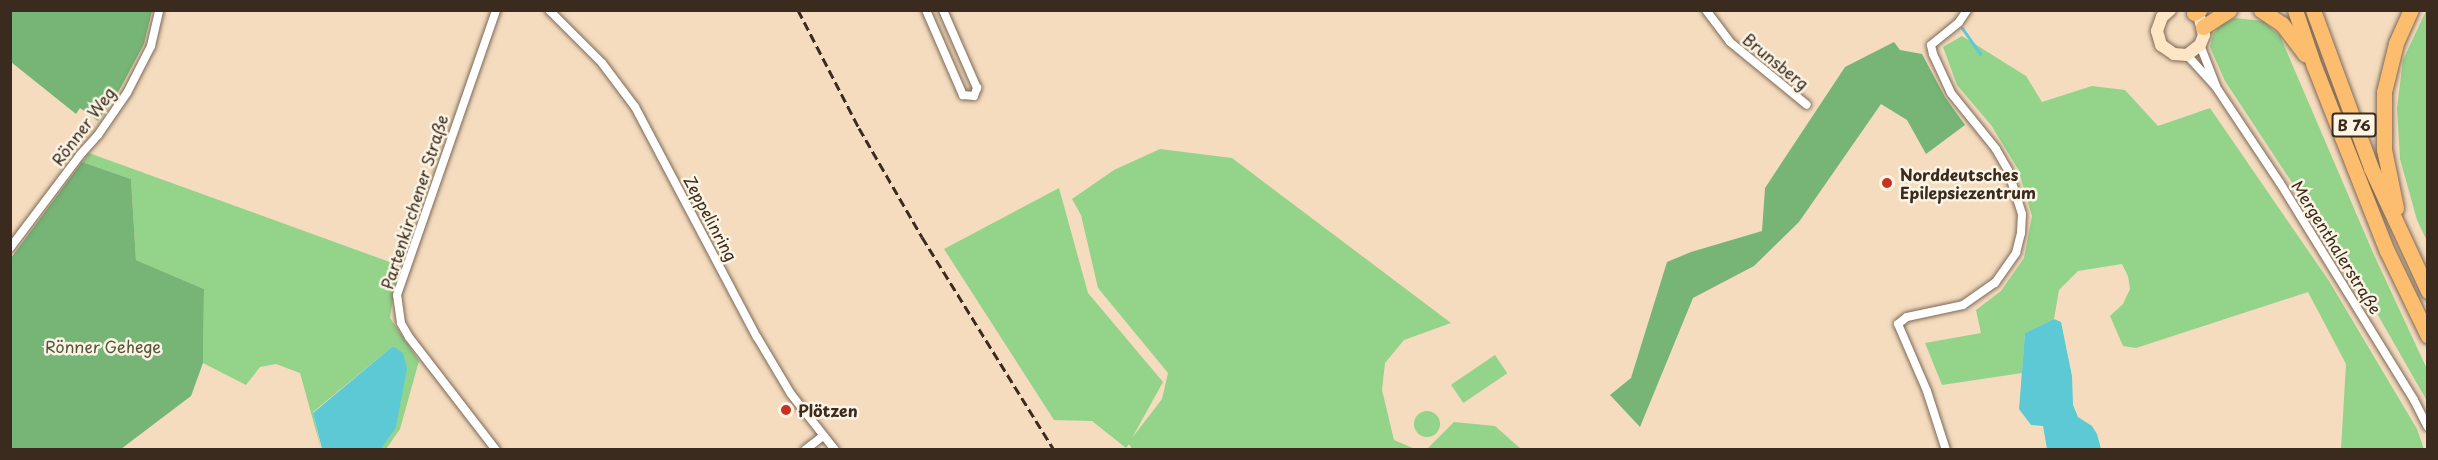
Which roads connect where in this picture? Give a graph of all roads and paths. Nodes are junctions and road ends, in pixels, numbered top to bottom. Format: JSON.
{"nodes":[{"id":1,"x":159,"y":10,"type":"edge"},
{"id":2,"x":496,"y":10,"type":"edge"},
{"id":3,"x":549,"y":10,"type":"edge"},
{"id":4,"x":926,"y":10,"type":"edge"},
{"id":5,"x":943,"y":10,"type":"edge"},
{"id":6,"x":1706,"y":10,"type":"edge"},
{"id":7,"x":1967,"y":10,"type":"edge"},
{"id":8,"x":2229,"y":10,"type":"edge"},
{"id":9,"x":2261,"y":10,"type":"edge"},
{"id":10,"x":2295,"y":10,"type":"edge"},
{"id":11,"x":2313,"y":10,"type":"edge"},
{"id":12,"x":2411,"y":10,"type":"edge"},
{"id":13,"x":2194,"y":11,"type":"edge"},
{"id":14,"x":2164,"y":13,"type":"edge"},
{"id":15,"x":2203,"y":27,"type":"junction"},
{"id":16,"x":2200,"y":45,"type":"junction"},
{"id":17,"x":2187,"y":55,"type":"junction"},
{"id":18,"x":2314,"y":66,"type":"junction"},
{"id":19,"x":2216,"y":87,"type":"junction"},
{"id":20,"x":1807,"y":105,"type":"dead end"},
{"id":21,"x":2402,"y":237,"type":"junction"},
{"id":22,"x":10,"y":248,"type":"edge"},
{"id":23,"x":2427,"y":291,"type":"edge"},
{"id":24,"x":2427,"y":336,"type":"edge"},
{"id":25,"x":2427,"y":427,"type":"edge"},
{"id":26,"x":823,"y":436,"type":"junction"},
{"id":27,"x":496,"y":450,"type":"edge"},
{"id":28,"x":805,"y":450,"type":"edge"},
{"id":29,"x":835,"y":450,"type":"edge"},
{"id":30,"x":1946,"y":450,"type":"edge"}],
"edges":[{"from":1,"to":22,"type":"street","name":"Rönner Weg"},
{"from":2,"to":27,"type":"street","name":"Partenkirchener Straße"},
{"from":3,"to":26,"type":"street","name":"Zeppelinring"},
{"from":4,"to":5,"type":"street"},
{"from":6,"to":20,"type":"street","name":"Brunsberg"},
{"from":7,"to":30,"type":"street"},
{"from":8,"to":15,"type":"highway"},
{"from":9,"to":18,"type":"highway","number":"B 76"},
{"from":10,"to":18,"type":"highway","number":"B 76"},
{"from":11,"to":21,"type":"highway","number":"B 76"},
{"from":12,"to":21,"type":"highway","number":"B 76"},
{"from":13,"to":15,"type":"main road"},
{"from":14,"to":17,"type":"main road"},
{"from":15,"to":16,"type":"main road"},
{"from":16,"to":17,"type":"main road"},
{"from":16,"to":19,"type":"street","name":"Mergenthalerstraße"},
{"from":17,"to":19,"type":"street","name":"Mergenthalerstraße"},
{"from":18,"to":24,"type":"highway","number":"B 76"},
{"from":19,"to":25,"type":"street","name":"Mergenthalerstraße"},
{"from":21,"to":23,"type":"highway","number":"B 76"},
{"from":26,"to":28,"type":"street"},
{"from":26,"to":29,"type":"street","name":"Zeppelinring"}]}
